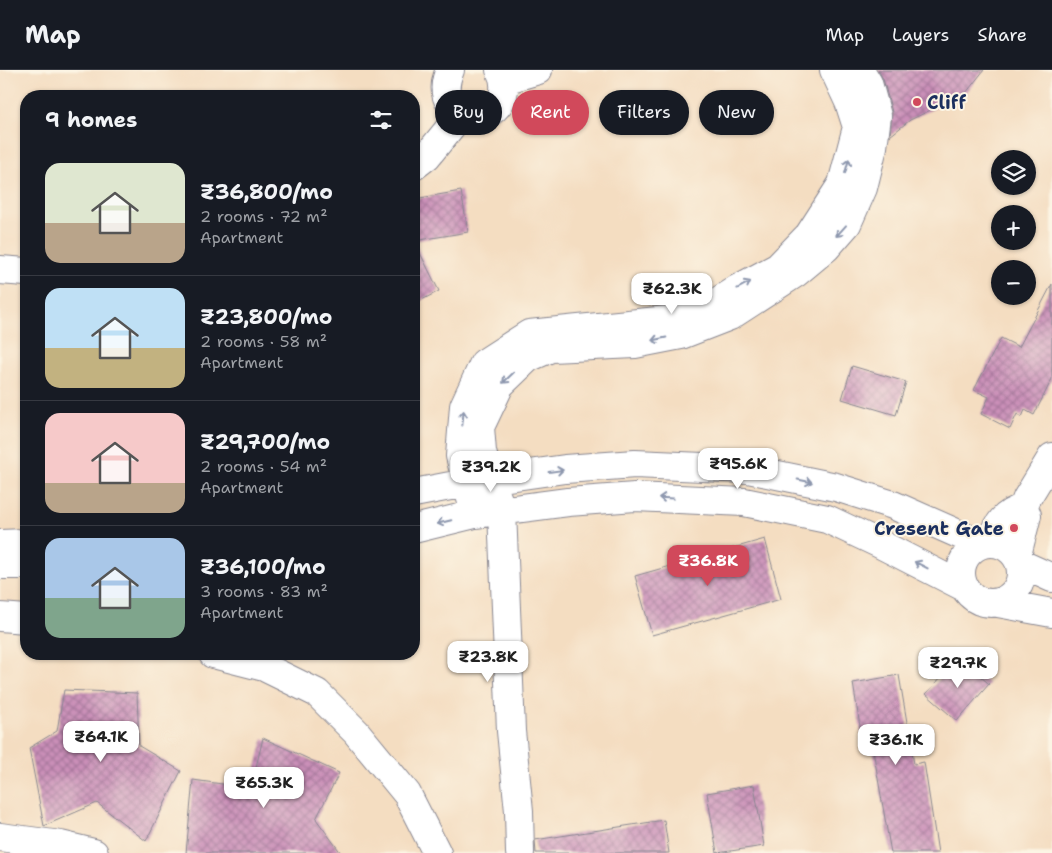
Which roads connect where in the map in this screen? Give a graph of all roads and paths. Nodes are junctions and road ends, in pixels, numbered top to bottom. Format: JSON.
{"nodes":[{"id":1,"x":450,"y":70,"type":"edge"},
{"id":2,"x":538,"y":70,"type":"edge"},
{"id":3,"x":834,"y":70,"type":"edge"},
{"id":4,"x":860,"y":70,"type":"edge"},
{"id":5,"x":502,"y":75,"type":"edge"},
{"id":6,"x":445,"y":90,"type":"edge"},
{"id":7,"x":502,"y":98,"type":"edge"},
{"id":8,"x":444,"y":135,"type":"edge"},
{"id":9,"x":420,"y":161,"type":"edge"},
{"id":10,"x":0,"y":270,"type":"edge"},
{"id":11,"x":20,"y":272,"type":"edge"},
{"id":12,"x":1052,"y":457,"type":"edge"},
{"id":13,"x":478,"y":481,"type":"junction"},
{"id":14,"x":420,"y":492,"type":"edge"},
{"id":15,"x":1023,"y":508,"type":"junction"},
{"id":16,"x":502,"y":511,"type":"junction"},
{"id":17,"x":475,"y":514,"type":"junction"},
{"id":18,"x":420,"y":528,"type":"edge"},
{"id":19,"x":20,"y":543,"type":"edge"},
{"id":20,"x":986,"y":543,"type":"junction"},
{"id":21,"x":0,"y":544,"type":"edge"},
{"id":22,"x":1019,"y":560,"type":"junction"},
{"id":23,"x":0,"y":565,"type":"edge"},
{"id":24,"x":20,"y":565,"type":"edge"},
{"id":25,"x":1052,"y":578,"type":"edge"},
{"id":26,"x":964,"y":587,"type":"junction"},
{"id":27,"x":998,"y":602,"type":"junction"},
{"id":28,"x":1052,"y":613,"type":"edge"},
{"id":29,"x":0,"y":617,"type":"edge"},
{"id":30,"x":20,"y":618,"type":"edge"},
{"id":31,"x":237,"y":660,"type":"edge"},
{"id":32,"x":0,"y":837,"type":"edge"},
{"id":33,"x":94,"y":853,"type":"edge"},
{"id":34,"x":437,"y":853,"type":"edge"},
{"id":35,"x":520,"y":853,"type":"edge"}],
"edges":[{"from":1,"to":6,"type":"street"},
{"from":2,"to":5,"type":"street"},
{"from":13,"to":3,"type":"street","one_way":true},
{"from":4,"to":13,"type":"street","one_way":true},
{"from":5,"to":7,"type":"street"},
{"from":8,"to":9,"type":"street"},
{"from":10,"to":11,"type":"street"},
{"from":12,"to":15,"type":"street"},
{"from":13,"to":14,"type":"street"},
{"from":13,"to":16,"type":"street"},
{"from":13,"to":17,"type":"street"},
{"from":13,"to":20,"type":"street","one_way":true},
{"from":15,"to":20,"type":"street"},
{"from":15,"to":22,"type":"street"},
{"from":16,"to":17,"type":"street"},
{"from":26,"to":16,"type":"street","one_way":true},
{"from":16,"to":35,"type":"street"},
{"from":17,"to":18,"type":"street","one_way":true},
{"from":19,"to":21,"type":"street"},
{"from":20,"to":22,"type":"street"},
{"from":20,"to":26,"type":"street"},
{"from":22,"to":25,"type":"street"},
{"from":22,"to":27,"type":"street"},
{"from":23,"to":24,"type":"street"},
{"from":26,"to":27,"type":"street"},
{"from":27,"to":28,"type":"street"},
{"from":29,"to":30,"type":"street"},
{"from":31,"to":34,"type":"street"},
{"from":32,"to":33,"type":"street"}]}
